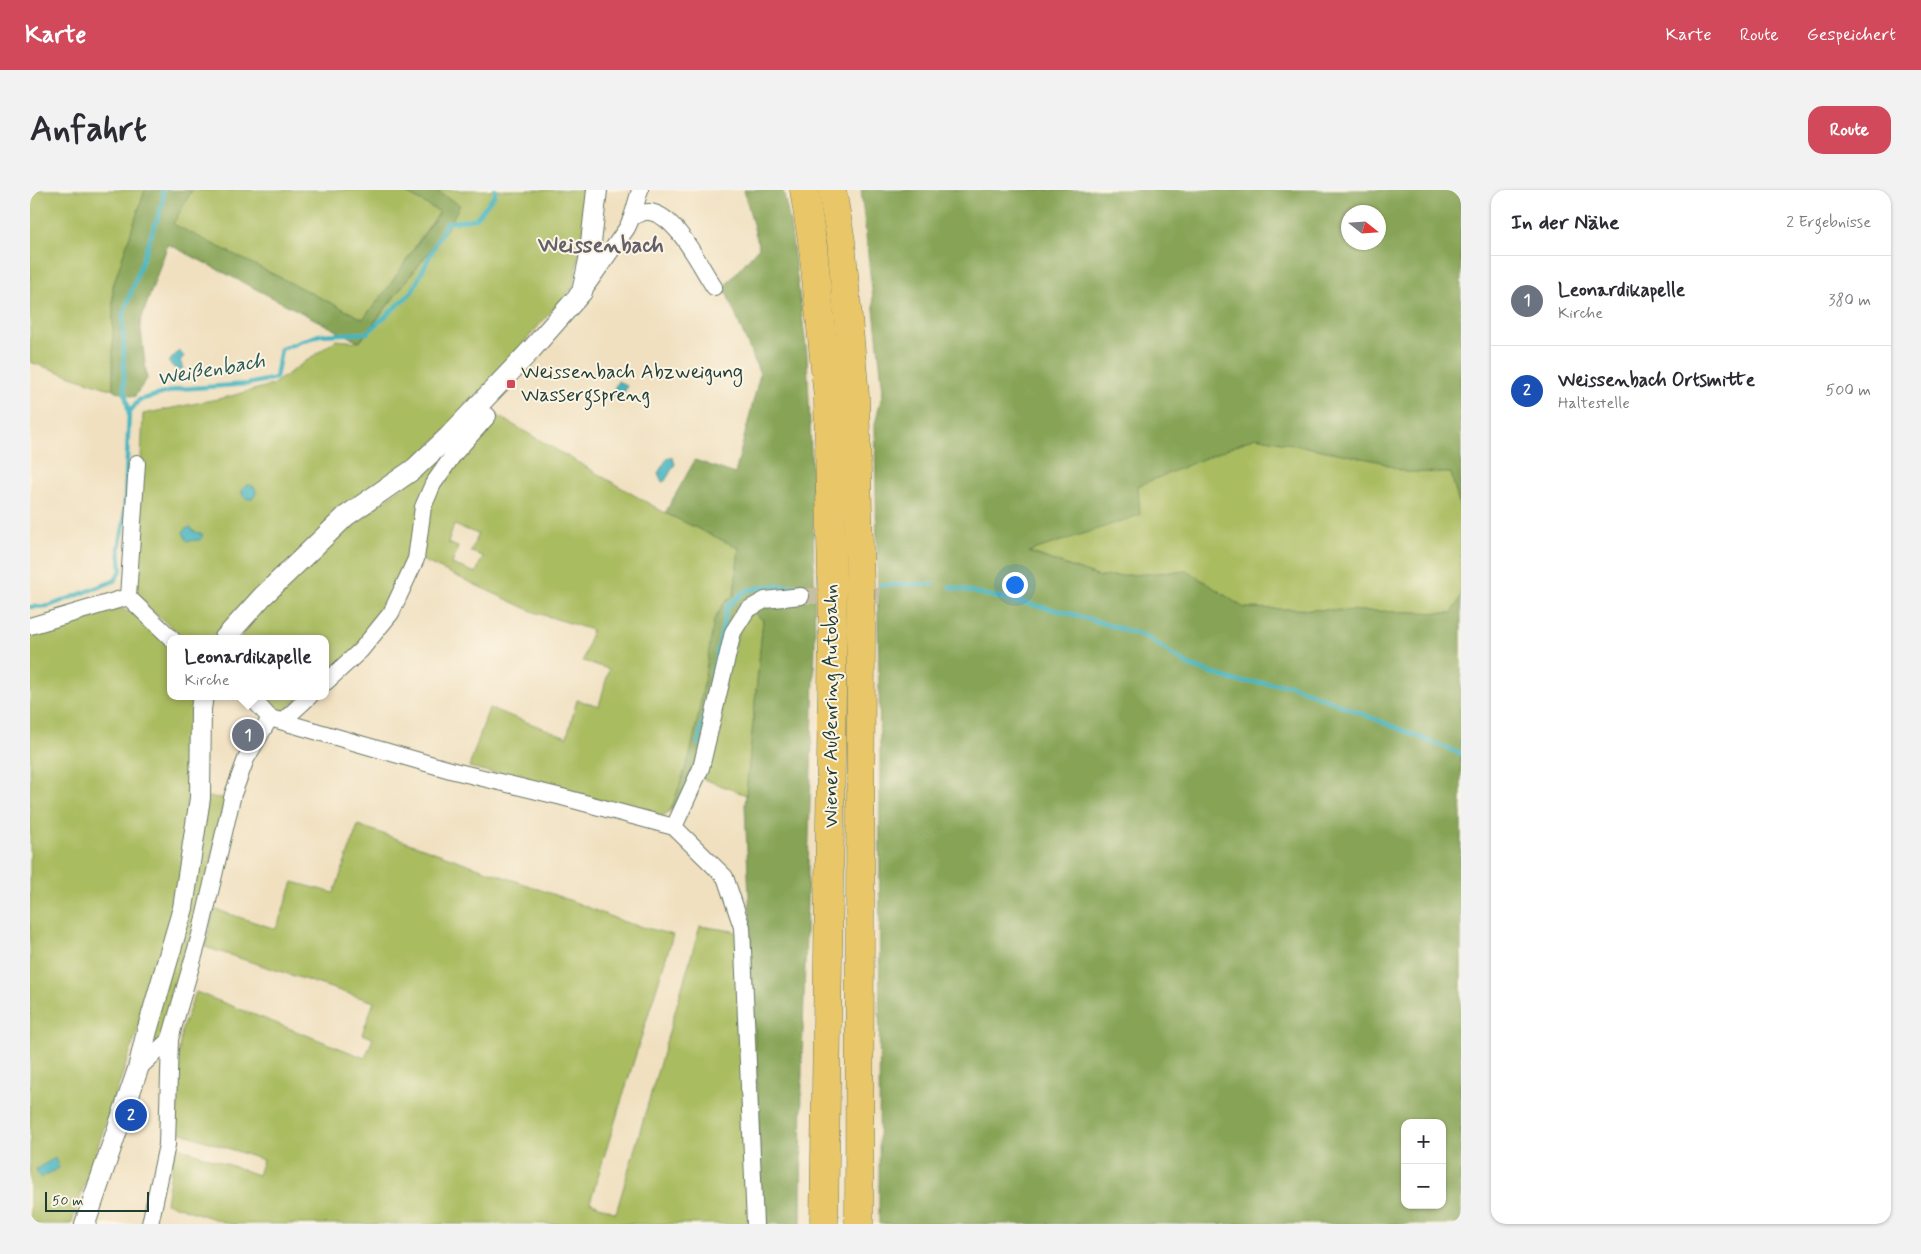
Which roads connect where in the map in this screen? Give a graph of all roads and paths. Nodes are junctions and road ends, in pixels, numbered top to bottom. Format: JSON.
{"nodes":[{"id":1,"x":597,"y":190,"type":"edge"},
{"id":2,"x":640,"y":190,"type":"edge"},
{"id":3,"x":804,"y":190,"type":"edge"},
{"id":4,"x":832,"y":190,"type":"edge"},
{"id":5,"x":629,"y":222,"type":"junction"},
{"id":6,"x":714,"y":287,"type":"dead end"},
{"id":7,"x":582,"y":292,"type":"junction"},
{"id":8,"x":488,"y":416,"type":"dead end"},
{"id":9,"x":137,"y":463,"type":"dead end"},
{"id":10,"x":801,"y":596,"type":"tunnel mouth"},
{"id":11,"x":128,"y":597,"type":"junction"},
{"id":12,"x":30,"y":626,"type":"edge"},
{"id":13,"x":168,"y":635,"type":"edge"},
{"id":14,"x":228,"y":635,"type":"edge"},
{"id":15,"x":329,"y":679,"type":"edge"},
{"id":16,"x":202,"y":700,"type":"edge"},
{"id":17,"x":254,"y":700,"type":"edge"},
{"id":18,"x":304,"y":700,"type":"edge"},
{"id":19,"x":276,"y":720,"type":"junction"},
{"id":20,"x":674,"y":827,"type":"junction"},
{"id":21,"x":170,"y":1039,"type":"junction"},
{"id":22,"x":138,"y":1069,"type":"junction"},
{"id":23,"x":85,"y":1224,"type":"edge"},
{"id":24,"x":150,"y":1224,"type":"edge"},
{"id":25,"x":755,"y":1224,"type":"edge"},
{"id":26,"x":824,"y":1224,"type":"edge"},
{"id":27,"x":859,"y":1224,"type":"edge"}],
"edges":[{"from":1,"to":7,"type":"street"},
{"from":2,"to":5,"type":"street"},
{"from":3,"to":26,"type":"highway","name":"Wiener Außenring Autobahn"},
{"from":4,"to":27,"type":"highway","name":"Wiener Außenring Autobahn"},
{"from":5,"to":6,"type":"street"},
{"from":5,"to":7,"type":"street"},
{"from":7,"to":14,"type":"street"},
{"from":8,"to":15,"type":"street"},
{"from":9,"to":11,"type":"street"},
{"from":10,"to":20,"type":"street"},
{"from":11,"to":12,"type":"street"},
{"from":11,"to":13,"type":"street"},
{"from":16,"to":22,"type":"street"},
{"from":17,"to":19,"type":"street"},
{"from":18,"to":19,"type":"street"},
{"from":19,"to":20,"type":"street"},
{"from":19,"to":21,"type":"street"},
{"from":20,"to":25,"type":"street"},
{"from":21,"to":22,"type":"street"},
{"from":21,"to":24,"type":"street"},
{"from":22,"to":23,"type":"street"}]}
